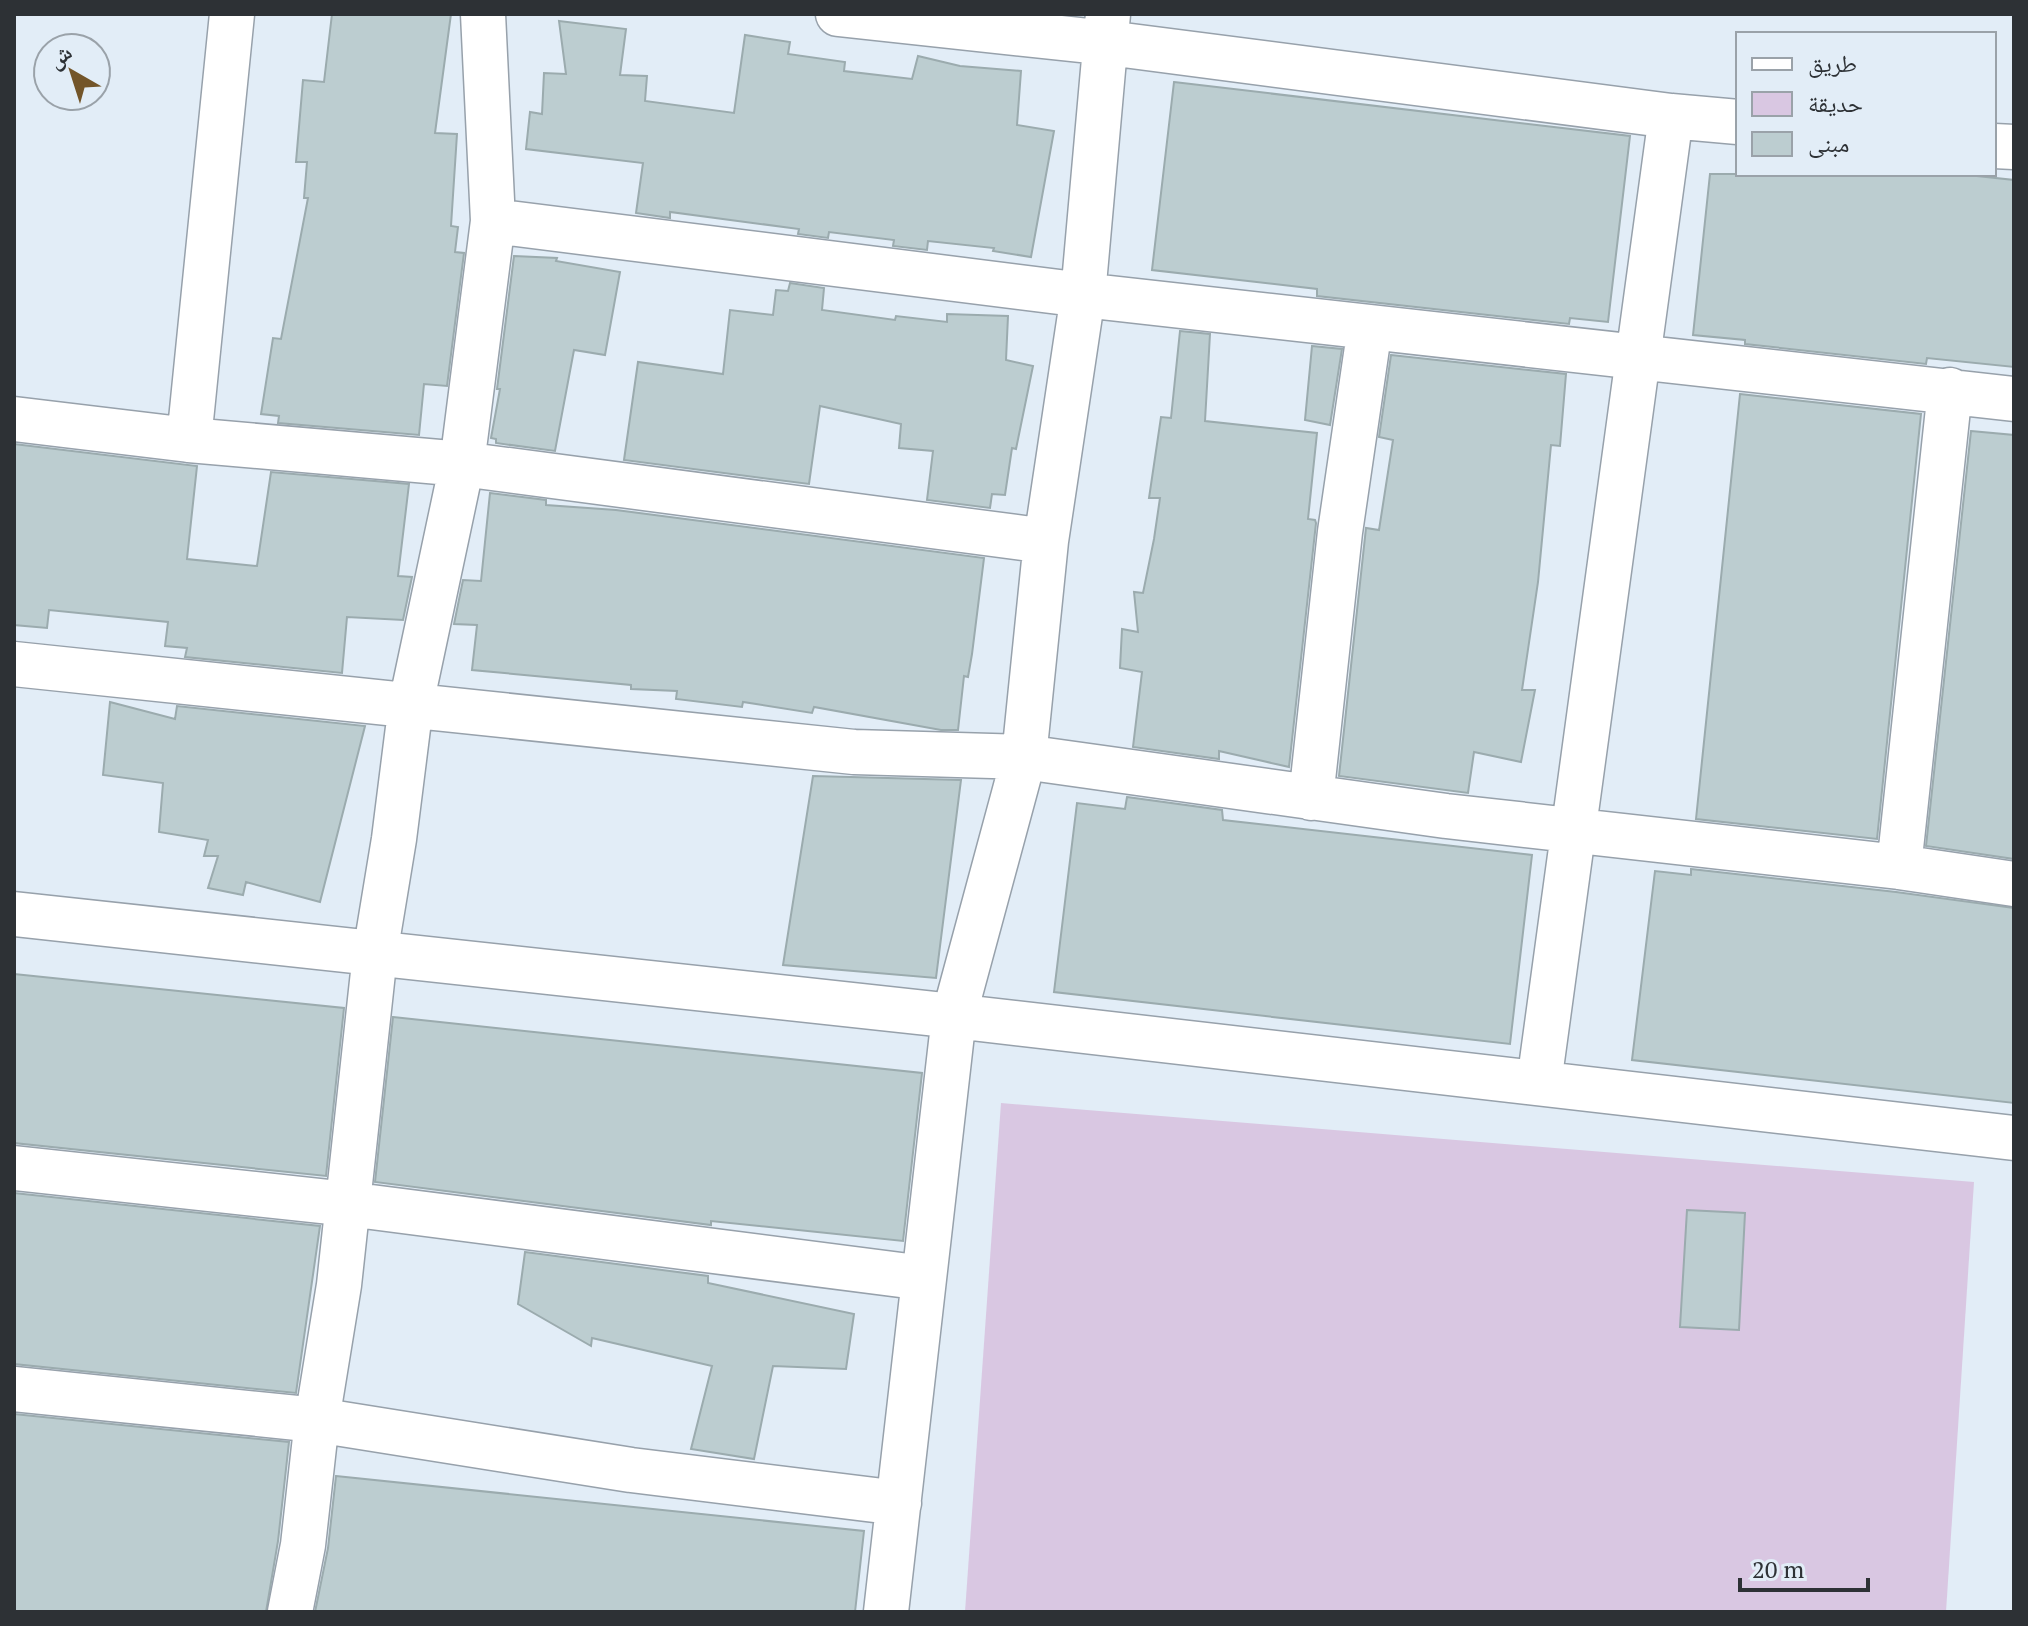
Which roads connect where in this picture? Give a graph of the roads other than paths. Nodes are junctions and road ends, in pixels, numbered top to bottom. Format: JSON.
{"nodes":[{"id":1,"x":232,"y":14,"type":"edge"},
{"id":2,"x":483,"y":14,"type":"edge"},
{"id":3,"x":838,"y":14,"type":"edge"},
{"id":4,"x":1108,"y":28,"type":"edge"},
{"id":5,"x":1671,"y":116,"type":"junction"},
{"id":6,"x":1736,"y":122,"type":"edge"},
{"id":7,"x":493,"y":221,"type":"junction"},
{"id":8,"x":1083,"y":295,"type":"junction"},
{"id":9,"x":1370,"y":327,"type":"junction"},
{"id":10,"x":1639,"y":357,"type":"junction"},
{"id":11,"x":1950,"y":390,"type":"junction"},
{"id":12,"x":2014,"y":399,"type":"edge"},
{"id":13,"x":14,"y":419,"type":"edge"},
{"id":14,"x":189,"y":440,"type":"junction"},
{"id":15,"x":462,"y":464,"type":"junction"},
{"id":16,"x":1046,"y":541,"type":"junction"},
{"id":17,"x":14,"y":664,"type":"edge"},
{"id":18,"x":411,"y":704,"type":"junction"},
{"id":19,"x":1024,"y":757,"type":"junction"},
{"id":20,"x":1311,"y":798,"type":"junction"},
{"id":21,"x":1573,"y":831,"type":"junction"},
{"id":22,"x":1899,"y":867,"type":"junction"},
{"id":23,"x":2014,"y":884,"type":"edge"},
{"id":24,"x":14,"y":914,"type":"edge"},
{"id":25,"x":375,"y":954,"type":"junction"},
{"id":26,"x":954,"y":1016,"type":"junction"},
{"id":27,"x":1539,"y":1083,"type":"junction"},
{"id":28,"x":2014,"y":1138,"type":"edge"},
{"id":29,"x":14,"y":1168,"type":"edge"},
{"id":30,"x":348,"y":1204,"type":"junction"},
{"id":31,"x":924,"y":1278,"type":"junction"},
{"id":32,"x":14,"y":1389,"type":"edge"},
{"id":33,"x":317,"y":1420,"type":"junction"},
{"id":34,"x":899,"y":1503,"type":"junction"},
{"id":35,"x":290,"y":1612,"type":"edge"},
{"id":36,"x":886,"y":1612,"type":"edge"}],
"edges":[{"from":1,"to":14,"type":"street"},
{"from":2,"to":7,"type":"street"},
{"from":3,"to":4,"type":"street"},
{"from":4,"to":5,"type":"street"},
{"from":4,"to":8,"type":"street"},
{"from":5,"to":6,"type":"street"},
{"from":5,"to":10,"type":"street"},
{"from":7,"to":8,"type":"street"},
{"from":7,"to":15,"type":"street"},
{"from":8,"to":9,"type":"street"},
{"from":8,"to":16,"type":"street"},
{"from":9,"to":10,"type":"street"},
{"from":9,"to":20,"type":"street"},
{"from":10,"to":11,"type":"street"},
{"from":10,"to":21,"type":"street"},
{"from":11,"to":12,"type":"street"},
{"from":11,"to":22,"type":"street"},
{"from":13,"to":14,"type":"street"},
{"from":14,"to":15,"type":"street"},
{"from":15,"to":16,"type":"street"},
{"from":15,"to":18,"type":"street"},
{"from":16,"to":19,"type":"street"},
{"from":17,"to":18,"type":"street"},
{"from":18,"to":19,"type":"street"},
{"from":18,"to":25,"type":"street"},
{"from":19,"to":20,"type":"street"},
{"from":19,"to":26,"type":"street"},
{"from":20,"to":21,"type":"street"},
{"from":21,"to":22,"type":"street"},
{"from":21,"to":27,"type":"street"},
{"from":22,"to":23,"type":"street"},
{"from":24,"to":25,"type":"street"},
{"from":25,"to":26,"type":"street"},
{"from":25,"to":30,"type":"street"},
{"from":26,"to":27,"type":"street"},
{"from":26,"to":31,"type":"street"},
{"from":27,"to":28,"type":"street"},
{"from":29,"to":30,"type":"street"},
{"from":30,"to":31,"type":"street"},
{"from":30,"to":33,"type":"street"},
{"from":31,"to":34,"type":"street"},
{"from":32,"to":33,"type":"street"},
{"from":33,"to":34,"type":"street"},
{"from":33,"to":35,"type":"street"},
{"from":34,"to":36,"type":"street"}]}
